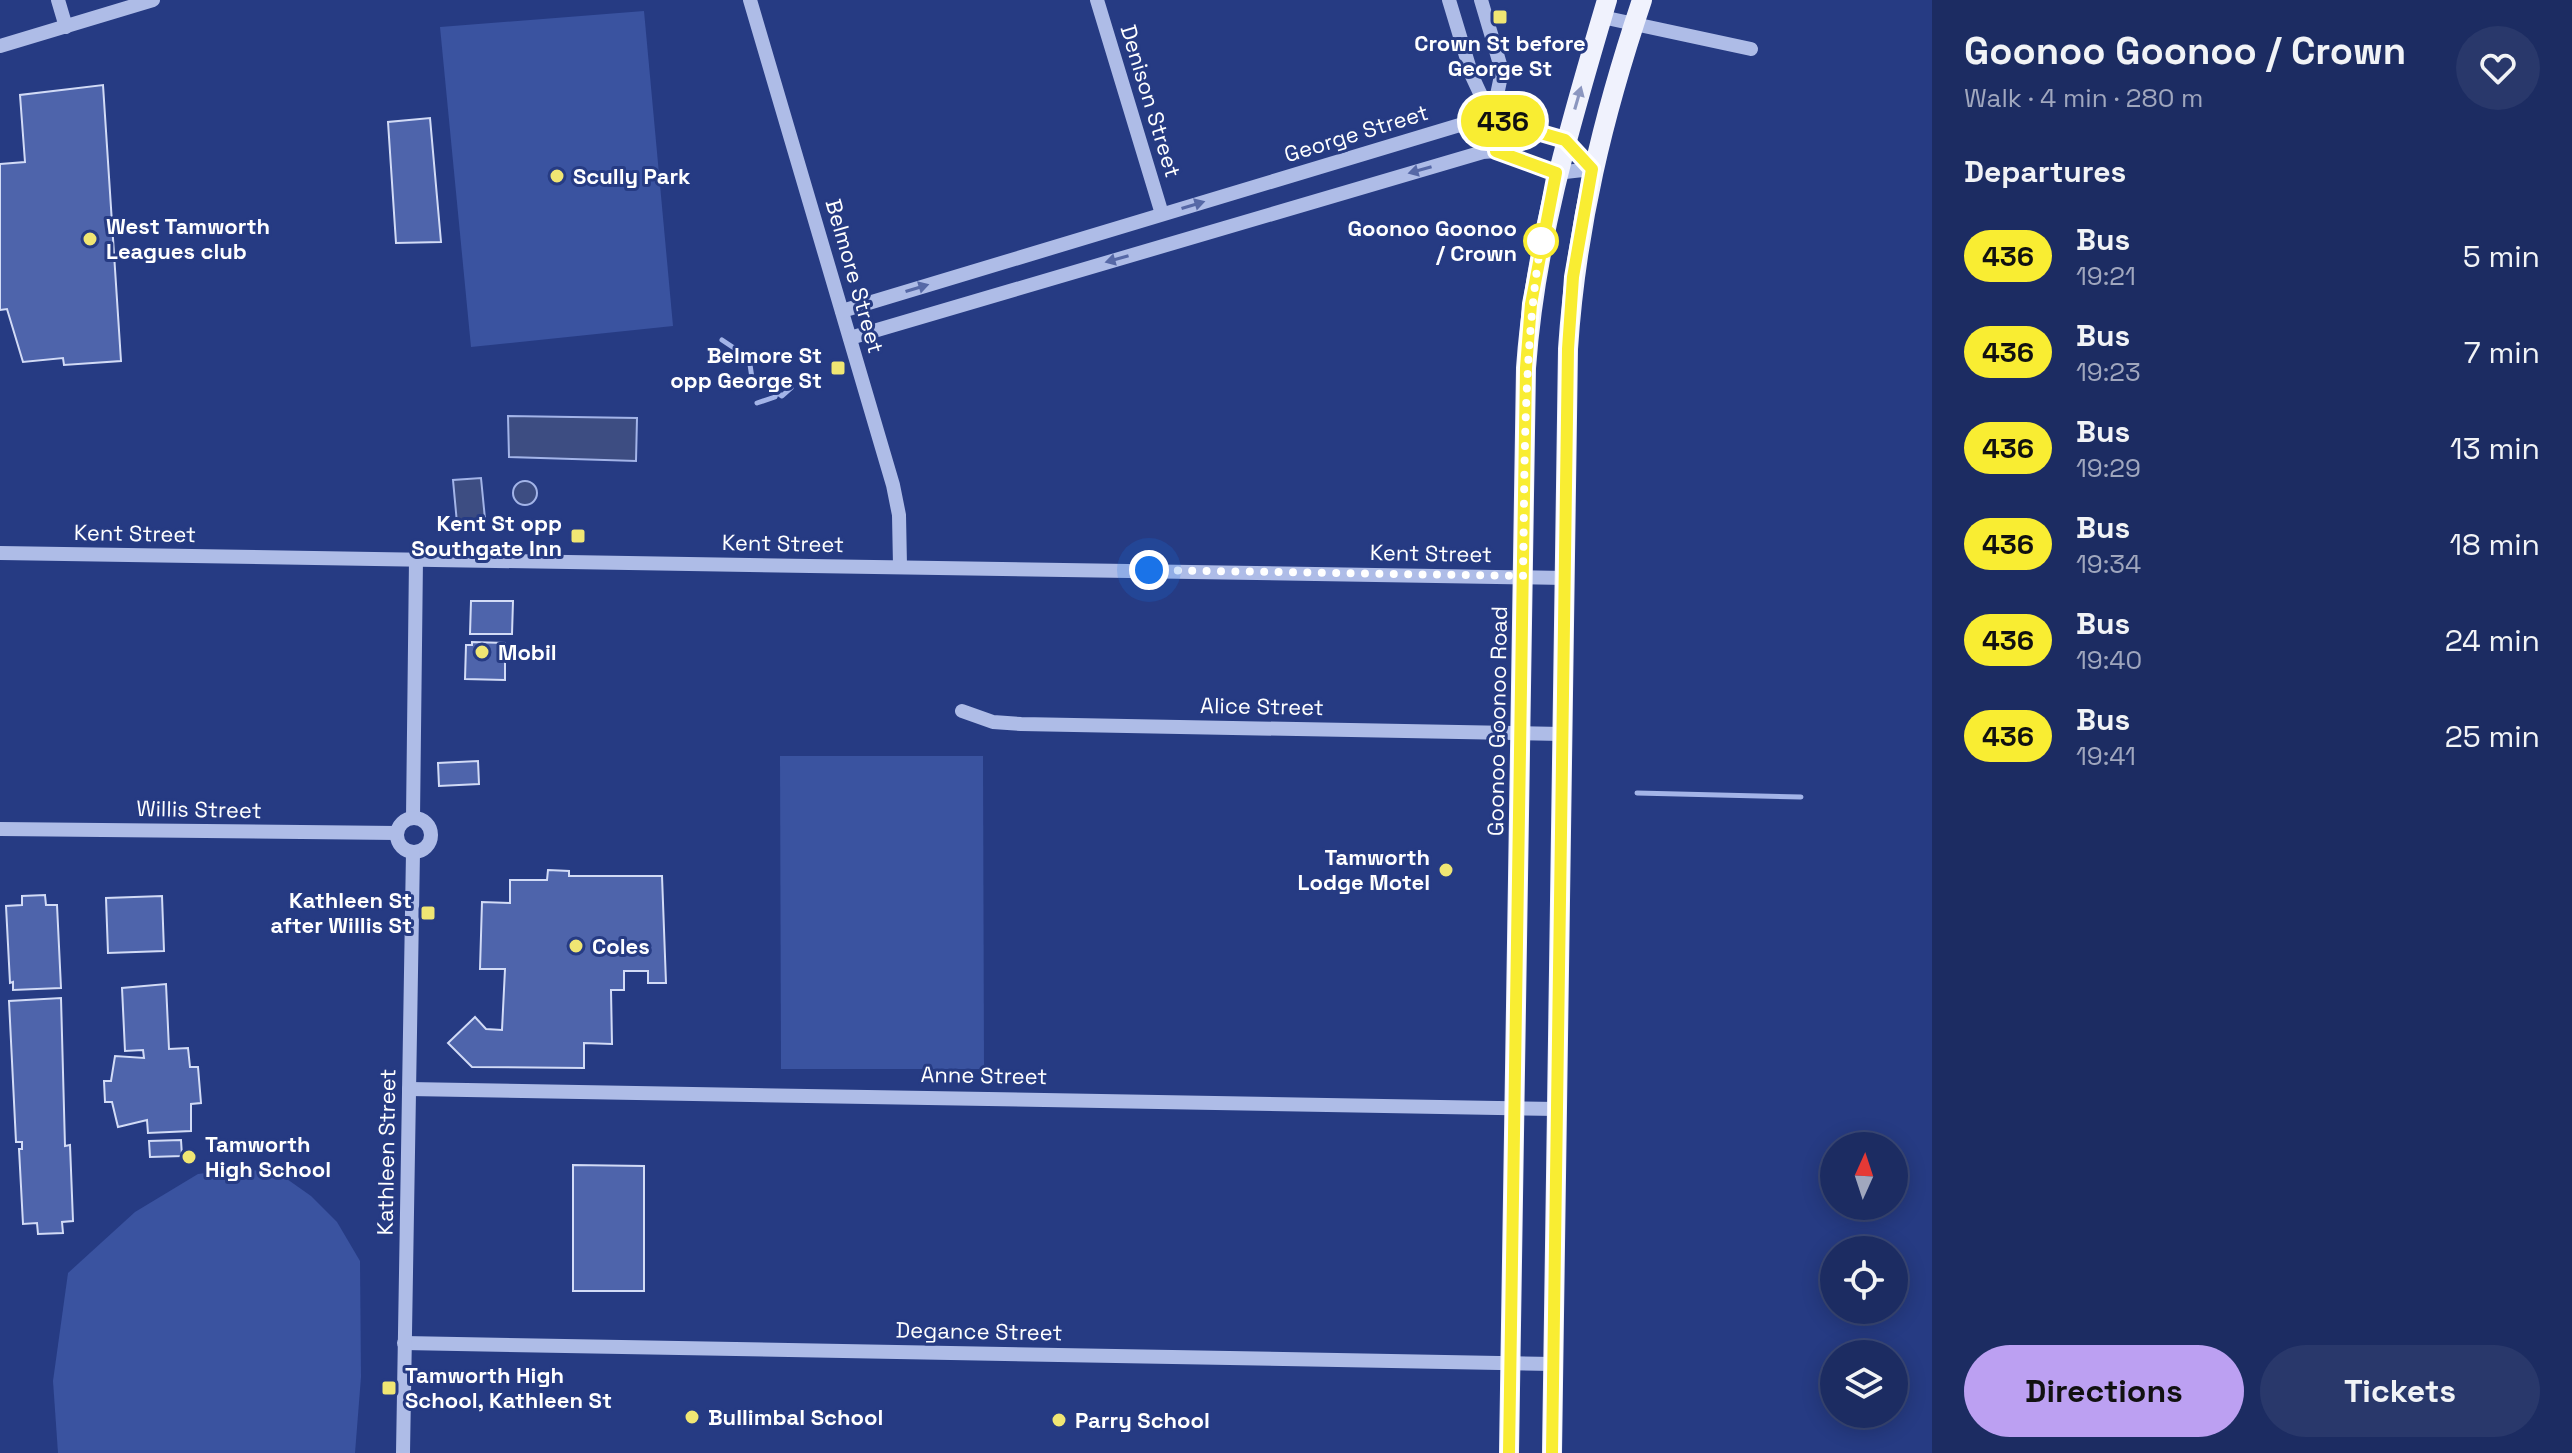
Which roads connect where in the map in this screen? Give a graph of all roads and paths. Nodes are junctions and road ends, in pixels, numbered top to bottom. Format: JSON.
{"nodes":[{"id":1,"x":58,"y":0,"type":"edge"},
{"id":2,"x":153,"y":0,"type":"edge"},
{"id":3,"x":750,"y":0,"type":"edge"},
{"id":4,"x":1097,"y":0,"type":"edge"},
{"id":5,"x":1449,"y":0,"type":"edge"},
{"id":6,"x":1481,"y":0,"type":"edge"},
{"id":7,"x":1642,"y":0,"type":"edge"},
{"id":8,"x":1605,"y":9,"type":"edge"},
{"id":9,"x":1634,"y":25,"type":"junction"},
{"id":10,"x":66,"y":27,"type":"junction"},
{"id":11,"x":0,"y":46,"type":"edge"},
{"id":12,"x":1751,"y":49,"type":"dead end"},
{"id":13,"x":1492,"y":119,"type":"junction"},
{"id":14,"x":1565,"y":140,"type":"junction"},
{"id":15,"x":1496,"y":151,"type":"junction"},
{"id":16,"x":1592,"y":169,"type":"junction"},
{"id":17,"x":1556,"y":173,"type":"junction"},
{"id":18,"x":1162,"y":214,"type":"junction"},
{"id":19,"x":842,"y":311,"type":"junction"},
{"id":20,"x":850,"y":338,"type":"junction"},
{"id":21,"x":0,"y":553,"type":"edge"},
{"id":22,"x":416,"y":559,"type":"junction"},
{"id":23,"x":900,"y":566,"type":"junction"},
{"id":24,"x":1523,"y":576,"type":"junction"},
{"id":25,"x":1565,"y":578,"type":"junction"},
{"id":26,"x":962,"y":711,"type":"dead end"},
{"id":27,"x":1521,"y":734,"type":"junction"},
{"id":28,"x":1562,"y":734,"type":"junction"},
{"id":29,"x":413,"y":818,"type":"junction"},
{"id":30,"x":0,"y":829,"type":"edge"},
{"id":31,"x":397,"y":833,"type":"junction"},
{"id":32,"x":413,"y":852,"type":"junction"},
{"id":33,"x":409,"y":1089,"type":"junction"},
{"id":34,"x":1515,"y":1108,"type":"junction"},
{"id":35,"x":1557,"y":1109,"type":"junction"},
{"id":36,"x":404,"y":1343,"type":"junction"},
{"id":37,"x":1511,"y":1363,"type":"junction"},
{"id":38,"x":1553,"y":1364,"type":"junction"},
{"id":39,"x":403,"y":1453,"type":"edge"},
{"id":40,"x":1509,"y":1453,"type":"edge"},
{"id":41,"x":1552,"y":1453,"type":"edge"}],
"edges":[{"from":1,"to":10,"type":"street"},
{"from":2,"to":10,"type":"street"},
{"from":3,"to":19,"type":"street","name":"Belmore Street"},
{"from":4,"to":18,"type":"street","name":"Denison Street"},
{"from":5,"to":13,"type":"street"},
{"from":6,"to":13,"type":"street"},
{"from":7,"to":9,"type":"main road"},
{"from":8,"to":9,"type":"street"},
{"from":14,"to":8,"type":"main road","name":"Goonoo Goonoo Road","one_way":true},
{"from":9,"to":12,"type":"street"},
{"from":9,"to":16,"type":"main road"},
{"from":10,"to":11,"type":"street"},
{"from":13,"to":14,"type":"street","name":"George Street"},
{"from":13,"to":15,"type":"street"},
{"from":18,"to":13,"type":"street","name":"George Street","one_way":true},
{"from":14,"to":16,"type":"street"},
{"from":14,"to":17,"type":"main road","name":"Goonoo Goonoo Road"},
{"from":15,"to":17,"type":"street"},
{"from":15,"to":20,"type":"street","one_way":true},
{"from":16,"to":17,"type":"street"},
{"from":16,"to":25,"type":"main road"},
{"from":17,"to":24,"type":"main road","name":"Goonoo Goonoo Road"},
{"from":19,"to":18,"type":"street","name":"George Street","one_way":true},
{"from":19,"to":20,"type":"street","name":"Belmore Street"},
{"from":20,"to":23,"type":"street","name":"Belmore Street"},
{"from":21,"to":22,"type":"street","name":"Kent Street"},
{"from":22,"to":23,"type":"street","name":"Kent Street"},
{"from":22,"to":29,"type":"street"},
{"from":23,"to":24,"type":"street","name":"Kent Street"},
{"from":24,"to":25,"type":"street","name":"Kent Street"},
{"from":24,"to":27,"type":"main road","name":"Goonoo Goonoo Road"},
{"from":25,"to":28,"type":"main road"},
{"from":26,"to":27,"type":"street","name":"Alice Street"},
{"from":27,"to":28,"type":"street","name":"Alice Street"},
{"from":27,"to":34,"type":"main road","name":"Goonoo Goonoo Road"},
{"from":28,"to":35,"type":"main road"},
{"from":29,"to":31,"type":"street"},
{"from":29,"to":32,"type":"street"},
{"from":30,"to":31,"type":"street","name":"Willis Street"},
{"from":31,"to":32,"type":"street"},
{"from":32,"to":33,"type":"street","name":"Kathleen Street"},
{"from":33,"to":34,"type":"street","name":"Anne Street"},
{"from":33,"to":36,"type":"street","name":"Kathleen Street"},
{"from":34,"to":35,"type":"street","name":"Anne Street"},
{"from":34,"to":37,"type":"main road","name":"Goonoo Goonoo Road"},
{"from":35,"to":38,"type":"main road"},
{"from":36,"to":37,"type":"street","name":"Degance Street"},
{"from":36,"to":39,"type":"street","name":"Kathleen Street"},
{"from":37,"to":38,"type":"street","name":"Degance Street"},
{"from":37,"to":40,"type":"main road","name":"Goonoo Goonoo Road"},
{"from":38,"to":41,"type":"main road"}]}
